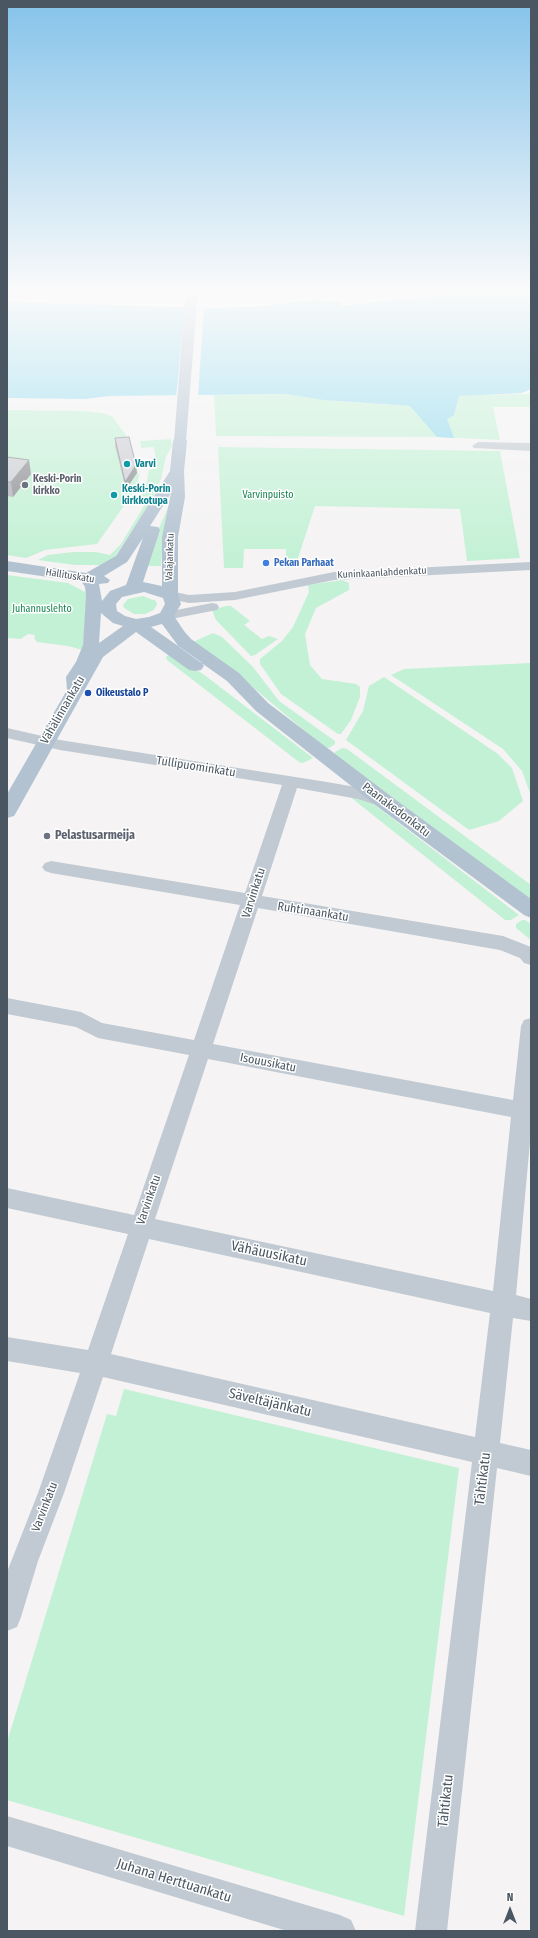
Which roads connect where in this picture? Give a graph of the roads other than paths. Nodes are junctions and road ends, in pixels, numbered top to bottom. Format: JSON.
{"nodes":[{"id":1,"x":182,"y":379,"type":"edge"},
{"id":2,"x":478,"y":446,"type":"dead end"},
{"id":3,"x":531,"y":447,"type":"edge"},
{"id":4,"x":177,"y":471,"type":"junction"},
{"id":5,"x":7,"y":566,"type":"edge"},
{"id":6,"x":531,"y":566,"type":"edge"},
{"id":7,"x":88,"y":578,"type":"junction"},
{"id":8,"x":133,"y":588,"type":"junction"},
{"id":9,"x":170,"y":595,"type":"junction"},
{"id":10,"x":235,"y":596,"type":"junction"},
{"id":11,"x":166,"y":616,"type":"junction"},
{"id":12,"x":136,"y":624,"type":"junction"},
{"id":13,"x":171,"y":650,"type":"junction"},
{"id":14,"x":75,"y":689,"type":"junction"},
{"id":15,"x":262,"y":707,"type":"junction"},
{"id":16,"x":7,"y":733,"type":"edge"},
{"id":17,"x":45,"y":741,"type":"junction"},
{"id":18,"x":291,"y":782,"type":"junction"},
{"id":19,"x":385,"y":802,"type":"junction"},
{"id":20,"x":7,"y":811,"type":"edge"},
{"id":21,"x":51,"y":867,"type":"dead end"},
{"id":22,"x":252,"y":902,"type":"junction"},
{"id":23,"x":531,"y":910,"type":"edge"},
{"id":24,"x":529,"y":956,"type":"edge"},
{"id":25,"x":7,"y":1006,"type":"edge"},
{"id":26,"x":531,"y":1026,"type":"edge"},
{"id":27,"x":201,"y":1050,"type":"junction"},
{"id":28,"x":526,"y":1111,"type":"edge"},
{"id":29,"x":7,"y":1198,"type":"edge"},
{"id":30,"x":140,"y":1226,"type":"junction"},
{"id":31,"x":503,"y":1304,"type":"junction"},
{"id":32,"x":531,"y":1310,"type":"edge"},
{"id":33,"x":7,"y":1349,"type":"edge"},
{"id":34,"x":95,"y":1364,"type":"junction"},
{"id":35,"x":486,"y":1452,"type":"junction"},
{"id":36,"x":531,"y":1463,"type":"edge"},
{"id":37,"x":7,"y":1617,"type":"edge"},
{"id":38,"x":7,"y":1831,"type":"edge"},
{"id":39,"x":340,"y":1931,"type":"edge"},
{"id":40,"x":431,"y":1931,"type":"edge"}],
"edges":[{"from":1,"to":4,"type":"main road","name":"Valajankatu","bridge":true},
{"from":2,"to":3,"type":"street"},
{"from":4,"to":7,"type":"main road"},
{"from":4,"to":8,"type":"main road","name":"Valajankatu"},
{"from":4,"to":9,"type":"main road","name":"Valajankatu"},
{"from":5,"to":7,"type":"main road","name":"Hallituskatu"},
{"from":6,"to":10,"type":"street","name":"Kuninkaanlahdenkatu"},
{"from":7,"to":8,"type":"main road","name":"Hallituskatu"},
{"from":7,"to":14,"type":"main road"},
{"from":8,"to":9,"type":"main road"},
{"from":8,"to":12,"type":"main road"},
{"from":9,"to":10,"type":"street","name":"Kuninkaanlahdenkatu"},
{"from":9,"to":11,"type":"main road","name":"Valajankatu"},
{"from":10,"to":11,"type":"street","name":"Kuninkaanlahdenkatu"},
{"from":11,"to":12,"type":"main road"},
{"from":11,"to":15,"type":"main road","name":"Paanakedonkatu"},
{"from":12,"to":13,"type":"main road","name":"Paanakedonkatu"},
{"from":12,"to":14,"type":"main road","name":"Vähälinnankatu"},
{"from":13,"to":14,"type":"main road"},
{"from":13,"to":15,"type":"main road","name":"Paanakedonkatu"},
{"from":14,"to":17,"type":"main road","name":"Vähälinnankatu"},
{"from":15,"to":19,"type":"main road","name":"Paanakedonkatu"},
{"from":16,"to":17,"type":"street","name":"Tullipuominkatu"},
{"from":17,"to":18,"type":"street","name":"Tullipuominkatu"},
{"from":17,"to":20,"type":"main road","name":"Vähälinnankatu"},
{"from":18,"to":19,"type":"street","name":"Tullipuominkatu"},
{"from":18,"to":22,"type":"street","name":"Varvinkatu"},
{"from":19,"to":23,"type":"main road","name":"Paanakedonkatu"},
{"from":21,"to":22,"type":"street","name":"Ruhtinaankatu"},
{"from":22,"to":24,"type":"street","name":"Ruhtinaankatu"},
{"from":22,"to":27,"type":"street","name":"Varvinkatu"},
{"from":25,"to":27,"type":"street","name":"Isouusikatu"},
{"from":26,"to":28,"type":"street","name":"Tähtikatu"},
{"from":27,"to":28,"type":"street","name":"Isouusikatu"},
{"from":27,"to":30,"type":"street","name":"Varvinkatu"},
{"from":28,"to":31,"type":"street","name":"Tähtikatu"},
{"from":29,"to":30,"type":"street","name":"Vähäuusikatu"},
{"from":30,"to":31,"type":"street","name":"Vähäuusikatu"},
{"from":30,"to":34,"type":"street","name":"Varvinkatu"},
{"from":31,"to":32,"type":"street","name":"Vähäuusikatu"},
{"from":31,"to":35,"type":"street","name":"Tähtikatu"},
{"from":33,"to":34,"type":"street","name":"Säveltäjänkatu"},
{"from":34,"to":35,"type":"street","name":"Säveltäjänkatu"},
{"from":34,"to":37,"type":"street","name":"Varvinkatu"},
{"from":35,"to":36,"type":"street","name":"Säveltäjänkatu"},
{"from":35,"to":40,"type":"street","name":"Tähtikatu"},
{"from":38,"to":39,"type":"street","name":"Juhana Herttuankatu"}]}
